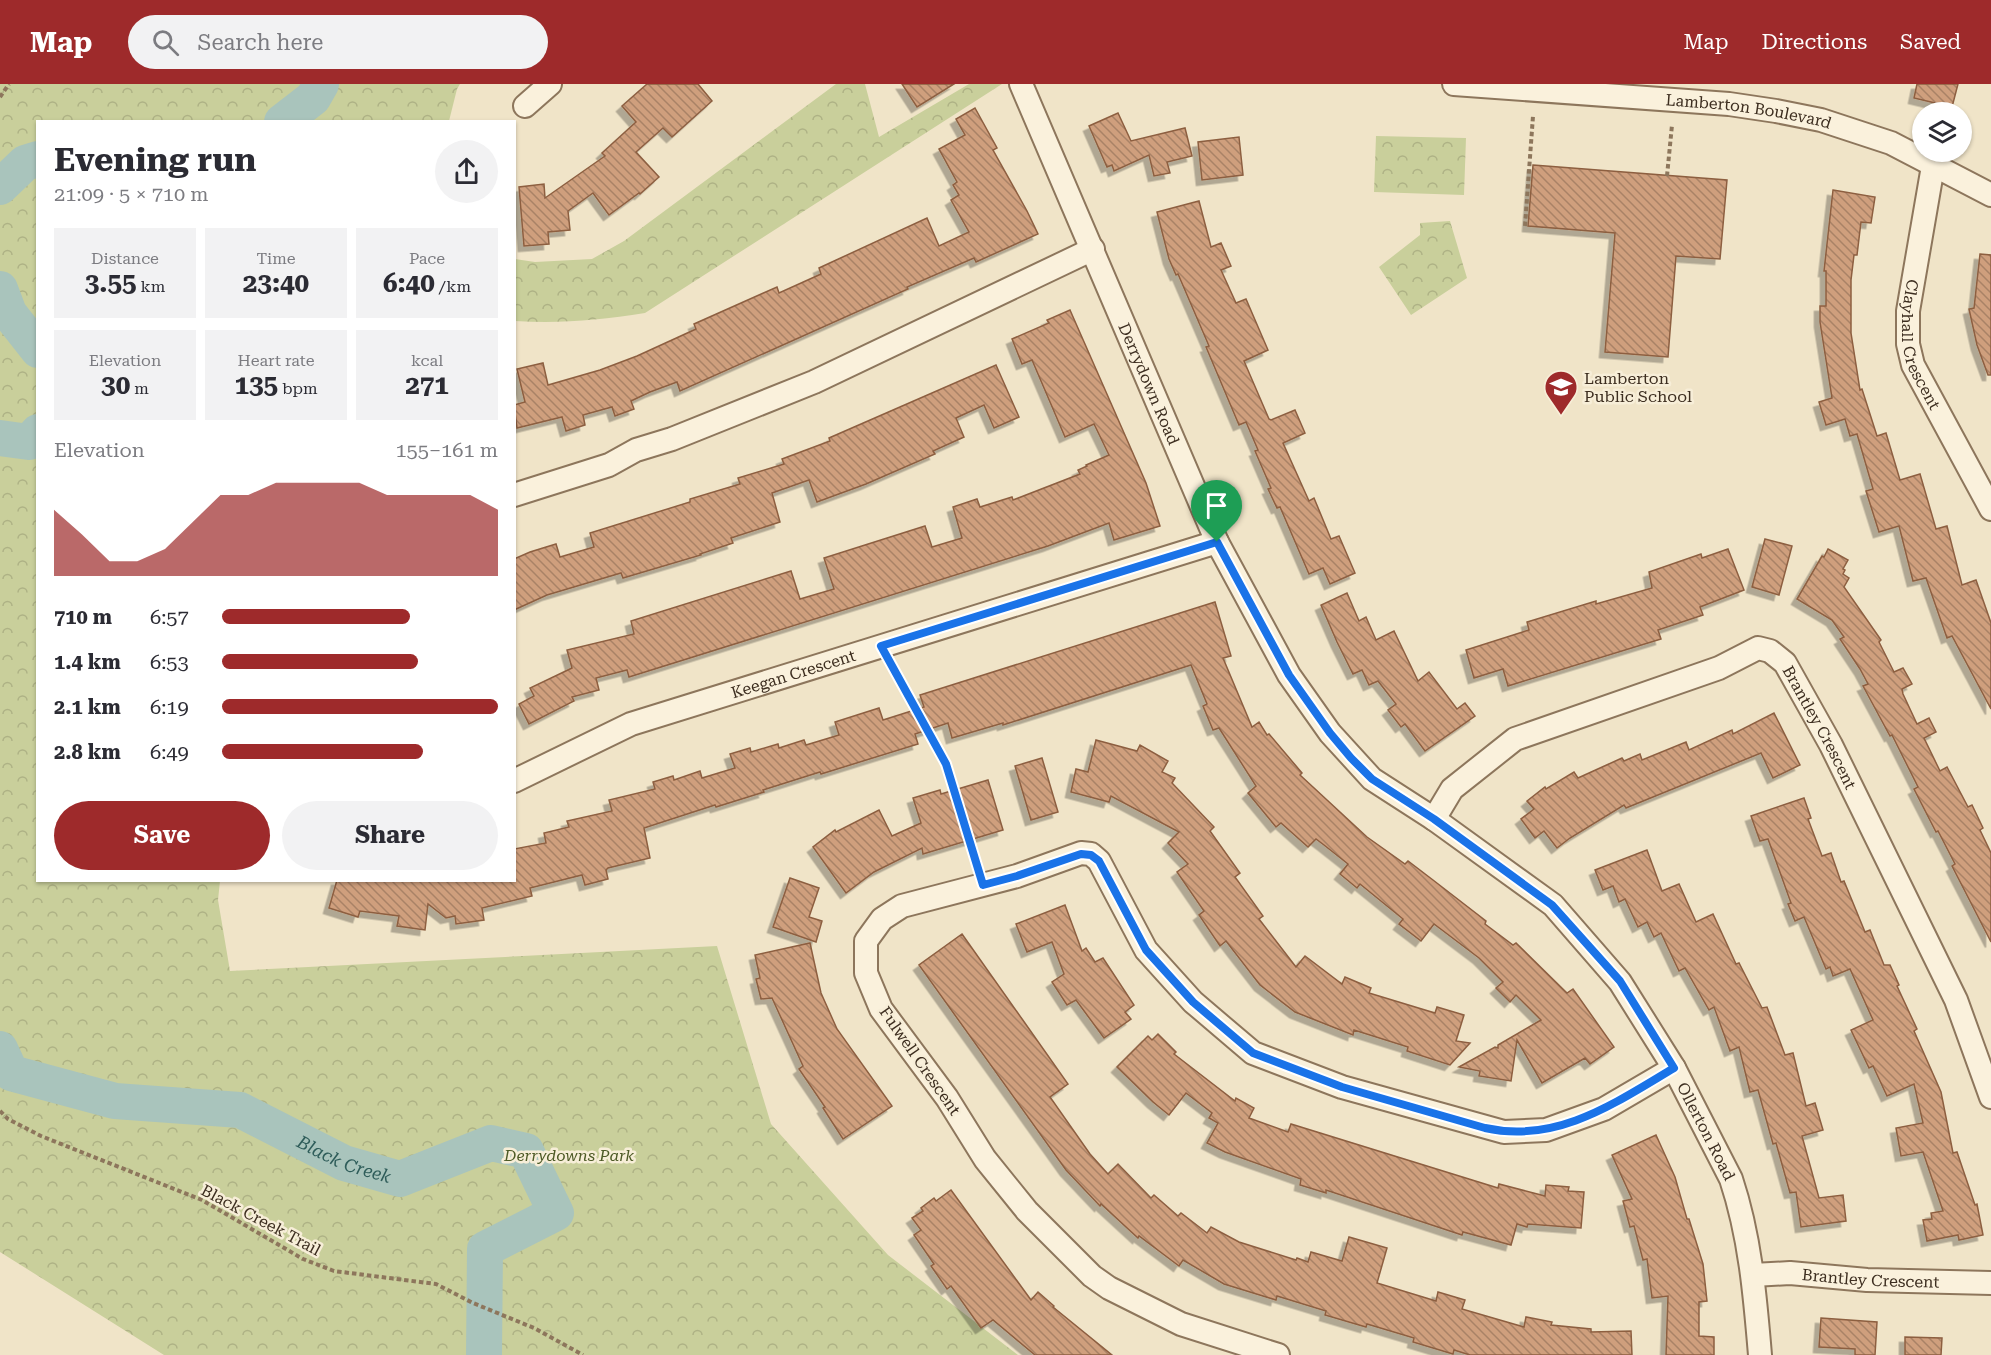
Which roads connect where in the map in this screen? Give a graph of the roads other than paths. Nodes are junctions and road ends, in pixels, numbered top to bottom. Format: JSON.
{"nodes":[{"id":1,"x":550,"y":84,"type":"edge"},
{"id":2,"x":1021,"y":84,"type":"edge"},
{"id":3,"x":1454,"y":84,"type":"edge"},
{"id":4,"x":525,"y":106,"type":"dead end"},
{"id":5,"x":1934,"y":166,"type":"junction"},
{"id":6,"x":1991,"y":195,"type":"edge"},
{"id":7,"x":1093,"y":249,"type":"junction"},
{"id":8,"x":516,"y":494,"type":"edge"},
{"id":9,"x":1991,"y":509,"type":"edge"},
{"id":10,"x":1217,"y":542,"type":"junction"},
{"id":11,"x":1289,"y":675,"type":"joint"},
{"id":12,"x":516,"y":780,"type":"edge"},
{"id":13,"x":1434,"y":819,"type":"junction"},
{"id":14,"x":1674,"y":1068,"type":"junction"},
{"id":15,"x":1991,"y":1097,"type":"edge"},
{"id":16,"x":1753,"y":1275,"type":"junction"},
{"id":17,"x":1991,"y":1282,"type":"edge"},
{"id":18,"x":1278,"y":1355,"type":"edge"},
{"id":19,"x":1760,"y":1355,"type":"edge"}],
"edges":[{"from":1,"to":4,"type":"street"},
{"from":2,"to":7,"type":"street","name":"Derrydown Road"},
{"from":3,"to":5,"type":"street","name":"Lamberton Boulevard"},
{"from":5,"to":6,"type":"street","name":"Lamberton Boulevard"},
{"from":5,"to":9,"type":"street","name":"Clayhall Crescent"},
{"from":7,"to":8,"type":"street"},
{"from":7,"to":10,"type":"street","name":"Derrydown Road"},
{"from":10,"to":11,"type":"street","name":"Derrydown Road"},
{"from":10,"to":12,"type":"street","name":"Keegan Crescent"},
{"from":11,"to":13,"type":"street","name":"Ollerton Road"},
{"from":13,"to":14,"type":"street","name":"Ollerton Road"},
{"from":13,"to":15,"type":"street","name":"Brantley Crescent"},
{"from":14,"to":16,"type":"street","name":"Ollerton Road"},
{"from":14,"to":18,"type":"street","name":"Fulwell Crescent"},
{"from":16,"to":17,"type":"street","name":"Brantley Crescent"},
{"from":16,"to":19,"type":"street","name":"Ollerton Road"}]}
